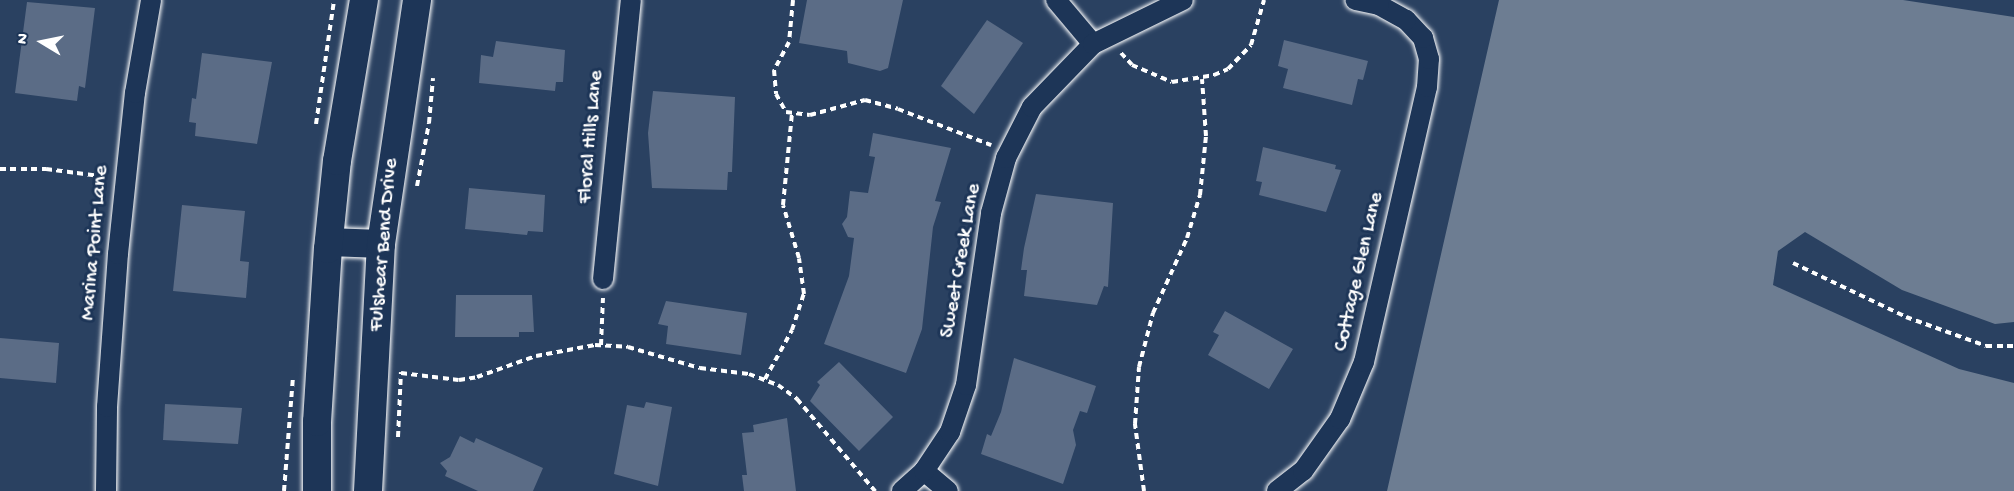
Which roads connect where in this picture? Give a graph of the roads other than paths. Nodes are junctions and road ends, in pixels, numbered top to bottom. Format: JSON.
{"nodes":[{"id":1,"x":151,"y":0,"type":"edge"},
{"id":2,"x":364,"y":0,"type":"edge"},
{"id":3,"x":417,"y":0,"type":"edge"},
{"id":4,"x":631,"y":0,"type":"edge"},
{"id":5,"x":1056,"y":0,"type":"edge"},
{"id":6,"x":1183,"y":0,"type":"edge"},
{"id":7,"x":1356,"y":0,"type":"edge"},
{"id":8,"x":1092,"y":44,"type":"junction"},
{"id":9,"x":329,"y":242,"type":"junction"},
{"id":10,"x":381,"y":244,"type":"junction"},
{"id":11,"x":603,"y":279,"type":"road end"},
{"id":12,"x":924,"y":471,"type":"junction"},
{"id":13,"x":106,"y":491,"type":"edge"},
{"id":14,"x":318,"y":491,"type":"edge"},
{"id":15,"x":368,"y":491,"type":"edge"},
{"id":16,"x":902,"y":491,"type":"edge"},
{"id":17,"x":948,"y":491,"type":"edge"},
{"id":18,"x":1277,"y":491,"type":"edge"}],
"edges":[{"from":1,"to":13,"type":"street","name":"Marina Point Lane"},
{"from":2,"to":9,"type":"main road"},
{"from":3,"to":10,"type":"main road","name":"Fulshear Bend Drive"},
{"from":4,"to":11,"type":"street","name":"Floral Hills Lane"},
{"from":5,"to":8,"type":"street"},
{"from":6,"to":8,"type":"street","name":"Sweet Creek Lane"},
{"from":7,"to":18,"type":"street","name":"Cottage Glen Lane"},
{"from":8,"to":12,"type":"street","name":"Sweet Creek Lane"},
{"from":9,"to":10,"type":"main road"},
{"from":9,"to":14,"type":"main road"},
{"from":10,"to":15,"type":"main road","name":"Fulshear Bend Drive"},
{"from":12,"to":16,"type":"street","name":"Sweet Creek Lane"},
{"from":12,"to":17,"type":"street"}]}
